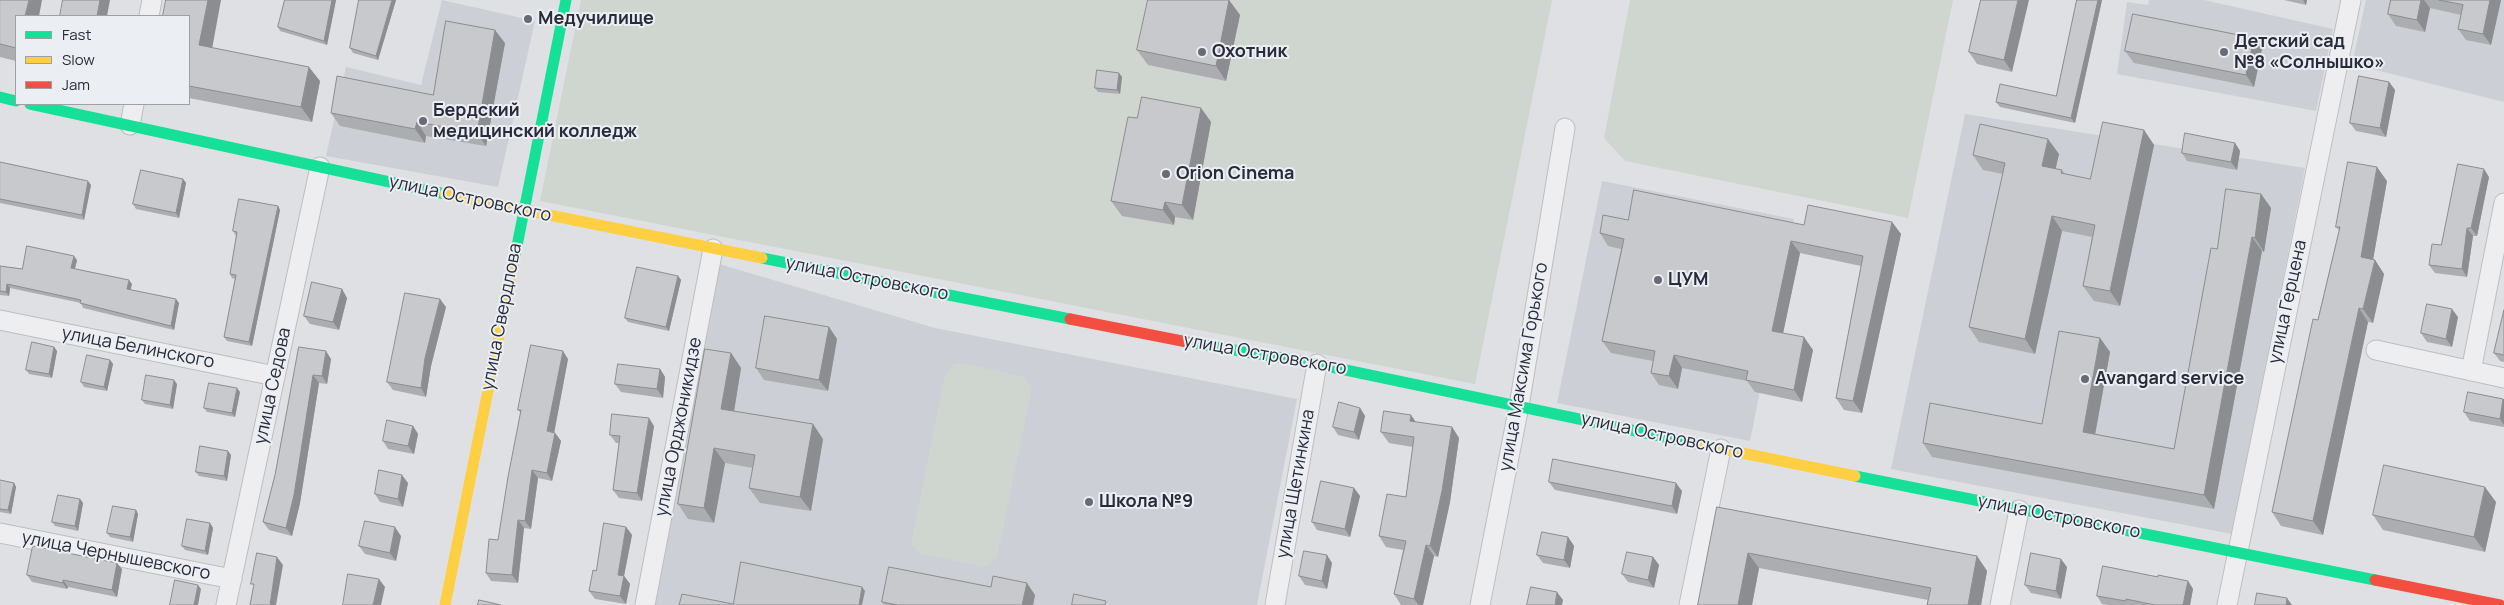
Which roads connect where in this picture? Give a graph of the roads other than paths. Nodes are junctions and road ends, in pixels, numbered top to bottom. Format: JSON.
{"nodes":[{"id":1,"x":152,"y":0,"type":"edge"},
{"id":2,"x":566,"y":0,"type":"edge"},
{"id":3,"x":2351,"y":0,"type":"edge"},
{"id":4,"x":149,"y":15,"type":"edge"},
{"id":5,"x":0,"y":97,"type":"edge"},
{"id":6,"x":15,"y":101,"type":"edge"},
{"id":7,"x":35,"y":105,"type":"edge"},
{"id":8,"x":134,"y":105,"type":"edge"},
{"id":9,"x":130,"y":126,"type":"junction"},
{"id":10,"x":1565,"y":128,"type":"dead end"},
{"id":11,"x":320,"y":167,"type":"junction"},
{"id":12,"x":2504,"y":203,"type":"edge"},
{"id":13,"x":524,"y":211,"type":"junction"},
{"id":14,"x":713,"y":249,"type":"junction"},
{"id":15,"x":0,"y":320,"type":"edge"},
{"id":16,"x":2376,"y":350,"type":"dead end"},
{"id":17,"x":1316,"y":364,"type":"junction"},
{"id":18,"x":2472,"y":371,"type":"junction"},
{"id":19,"x":275,"y":376,"type":"junction"},
{"id":20,"x":2504,"y":378,"type":"edge"},
{"id":21,"x":1519,"y":406,"type":"junction"},
{"id":22,"x":1721,"y":449,"type":"junction"},
{"id":23,"x":2019,"y":510,"type":"junction"},
{"id":24,"x":0,"y":533,"type":"edge"},
{"id":25,"x":2237,"y":552,"type":"junction"},
{"id":26,"x":232,"y":579,"type":"junction"},
{"id":27,"x":226,"y":605,"type":"edge"},
{"id":28,"x":444,"y":605,"type":"edge"},
{"id":29,"x":645,"y":605,"type":"edge"},
{"id":30,"x":1275,"y":605,"type":"edge"},
{"id":31,"x":1480,"y":605,"type":"edge"},
{"id":32,"x":1689,"y":605,"type":"edge"},
{"id":33,"x":2000,"y":605,"type":"edge"},
{"id":34,"x":2227,"y":605,"type":"edge"},
{"id":35,"x":2500,"y":605,"type":"edge"}],
"edges":[{"from":1,"to":4,"type":"street"},
{"from":2,"to":13,"type":"street","name":"улица Свердлова"},
{"from":3,"to":25,"type":"street","name":"улица Герцена"},
{"from":5,"to":6,"type":"street"},
{"from":7,"to":9,"type":"street","name":"улица Островского"},
{"from":8,"to":9,"type":"street"},
{"from":9,"to":11,"type":"street","name":"улица Островского"},
{"from":10,"to":21,"type":"street","name":"улица Максима Горького"},
{"from":11,"to":13,"type":"street","name":"улица Островского"},
{"from":11,"to":19,"type":"street","name":"улица Седова"},
{"from":12,"to":18,"type":"street"},
{"from":13,"to":14,"type":"street","name":"улица Островского"},
{"from":13,"to":28,"type":"street","name":"улица Свердлова"},
{"from":14,"to":17,"type":"street","name":"улица Островского"},
{"from":14,"to":29,"type":"street","name":"улица Орджоникидзе"},
{"from":15,"to":19,"type":"street","name":"улица Белинского"},
{"from":16,"to":18,"type":"street"},
{"from":17,"to":21,"type":"street","name":"улица Островского"},
{"from":17,"to":30,"type":"street","name":"улица Щетинкина"},
{"from":18,"to":20,"type":"street"},
{"from":19,"to":26,"type":"street","name":"улица Седова"},
{"from":21,"to":22,"type":"street","name":"улица Островского"},
{"from":21,"to":31,"type":"street","name":"улица Максима Горького"},
{"from":22,"to":23,"type":"street","name":"улица Островского"},
{"from":22,"to":32,"type":"street"},
{"from":23,"to":25,"type":"street","name":"улица Островского"},
{"from":23,"to":33,"type":"street"},
{"from":24,"to":26,"type":"street","name":"улица Чернышевского"},
{"from":25,"to":34,"type":"street","name":"улица Герцена"},
{"from":25,"to":35,"type":"street","name":"улица Островского"},
{"from":26,"to":27,"type":"street","name":"улица Седова"}]}
